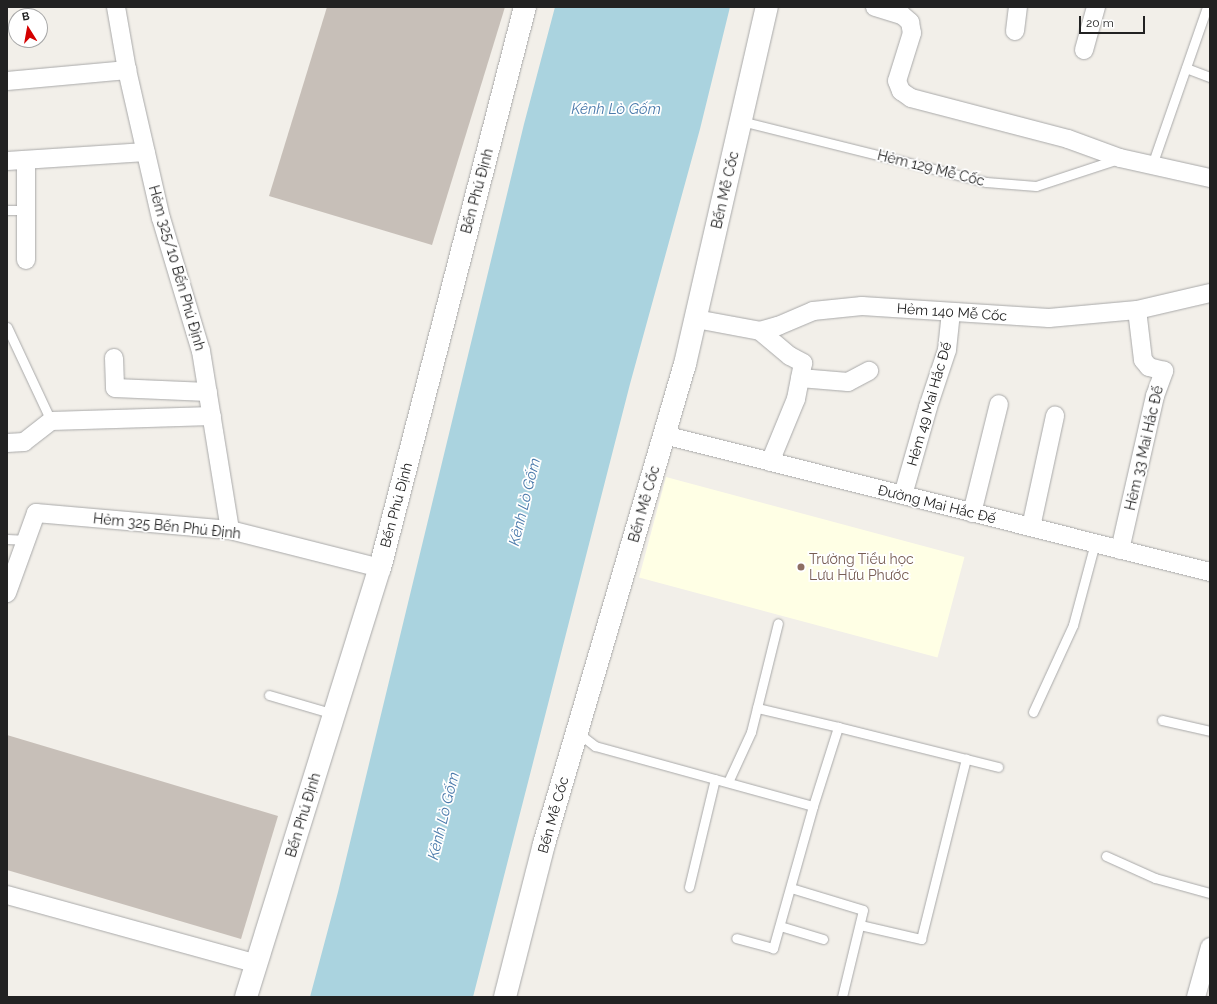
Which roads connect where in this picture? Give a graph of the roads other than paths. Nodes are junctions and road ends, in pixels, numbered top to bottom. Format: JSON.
{"nodes":[{"id":1,"x":116,"y":7,"type":"edge"},
{"id":2,"x":525,"y":7,"type":"edge"},
{"id":3,"x":768,"y":7,"type":"edge"},
{"id":4,"x":875,"y":7,"type":"edge"},
{"id":5,"x":1018,"y":7,"type":"edge"},
{"id":6,"x":1096,"y":7,"type":"edge"},
{"id":7,"x":1207,"y":7,"type":"edge"},
{"id":8,"x":1015,"y":31,"type":"dead end"},
{"id":9,"x":1084,"y":50,"type":"dead end"},
{"id":10,"x":1186,"y":68,"type":"junction"},
{"id":11,"x":127,"y":70,"type":"junction"},
{"id":12,"x":1210,"y":77,"type":"edge"},
{"id":13,"x":7,"y":81,"type":"edge"},
{"id":14,"x":741,"y":120,"type":"junction"},
{"id":15,"x":146,"y":152,"type":"junction"},
{"id":16,"x":1120,"y":158,"type":"junction"},
{"id":17,"x":26,"y":160,"type":"junction"},
{"id":18,"x":7,"y":161,"type":"edge"},
{"id":19,"x":1152,"y":165,"type":"junction"},
{"id":20,"x":1210,"y":178,"type":"edge"},
{"id":21,"x":7,"y":210,"type":"edge"},
{"id":22,"x":26,"y":210,"type":"junction"},
{"id":23,"x":26,"y":260,"type":"dead end"},
{"id":24,"x":1210,"y":293,"type":"edge"},
{"id":25,"x":1137,"y":310,"type":"junction"},
{"id":26,"x":951,"y":312,"type":"junction"},
{"id":27,"x":696,"y":319,"type":"junction"},
{"id":28,"x":7,"y":327,"type":"edge"},
{"id":29,"x":760,"y":331,"type":"junction"},
{"id":30,"x":114,"y":358,"type":"dead end"},
{"id":31,"x":869,"y":371,"type":"dead end"},
{"id":32,"x":800,"y":378,"type":"junction"},
{"id":33,"x":208,"y":392,"type":"junction"},
{"id":34,"x":999,"y":404,"type":"dead end"},
{"id":35,"x":212,"y":416,"type":"junction"},
{"id":36,"x":1055,"y":416,"type":"dead end"},
{"id":37,"x":51,"y":421,"type":"junction"},
{"id":38,"x":664,"y":435,"type":"junction"},
{"id":39,"x":7,"y":443,"type":"edge"},
{"id":40,"x":770,"y":462,"type":"junction"},
{"id":41,"x":903,"y":495,"type":"junction"},
{"id":42,"x":972,"y":513,"type":"junction"},
{"id":43,"x":1031,"y":527,"type":"junction"},
{"id":44,"x":230,"y":530,"type":"junction"},
{"id":45,"x":7,"y":539,"type":"edge"},
{"id":46,"x":26,"y":540,"type":"junction"},
{"id":47,"x":1095,"y":544,"type":"junction"},
{"id":48,"x":1120,"y":550,"type":"junction"},
{"id":49,"x":380,"y":568,"type":"junction"},
{"id":50,"x":1210,"y":572,"type":"edge"},
{"id":51,"x":7,"y":593,"type":"edge"},
{"id":52,"x":778,"y":623,"type":"dead end"},
{"id":53,"x":269,"y":695,"type":"dead end"},
{"id":54,"x":757,"y":708,"type":"junction"},
{"id":55,"x":1033,"y":712,"type":"dead end"},
{"id":56,"x":334,"y":714,"type":"junction"},
{"id":57,"x":1162,"y":720,"type":"dead end"},
{"id":58,"x":838,"y":727,"type":"junction"},
{"id":59,"x":1210,"y":731,"type":"edge"},
{"id":60,"x":577,"y":732,"type":"junction"},
{"id":61,"x":966,"y":759,"type":"junction"},
{"id":62,"x":998,"y":767,"type":"dead end"},
{"id":63,"x":716,"y":779,"type":"junction"},
{"id":64,"x":728,"y":782,"type":"junction"},
{"id":65,"x":813,"y":806,"type":"junction"},
{"id":66,"x":1106,"y":856,"type":"dead end"},
{"id":67,"x":689,"y":887,"type":"dead end"},
{"id":68,"x":791,"y":888,"type":"junction"},
{"id":69,"x":1210,"y":893,"type":"edge"},
{"id":70,"x":7,"y":895,"type":"edge"},
{"id":71,"x":860,"y":924,"type":"junction"},
{"id":72,"x":780,"y":926,"type":"junction"},
{"id":73,"x":736,"y":938,"type":"dead end"},
{"id":74,"x":823,"y":939,"type":"dead end"},
{"id":75,"x":1210,"y":947,"type":"edge"},
{"id":76,"x":256,"y":964,"type":"junction"},
{"id":77,"x":1202,"y":990,"type":"edge"},
{"id":78,"x":246,"y":997,"type":"edge"},
{"id":79,"x":505,"y":997,"type":"edge"},
{"id":80,"x":842,"y":997,"type":"edge"}],
"edges":[{"from":1,"to":11,"type":"street","name":"Hẻm 325/10 Bến Phú Định"},
{"from":2,"to":49,"type":"street","name":"Bến Phú Định"},
{"from":3,"to":14,"type":"street","name":"Bến Mễ Cốc"},
{"from":4,"to":16,"type":"street"},
{"from":5,"to":8,"type":"street"},
{"from":6,"to":9,"type":"street"},
{"from":7,"to":10,"type":"lane"},
{"from":10,"to":12,"type":"lane"},
{"from":10,"to":19,"type":"lane"},
{"from":11,"to":13,"type":"street"},
{"from":11,"to":15,"type":"street","name":"Hẻm 325/10 Bến Phú Định"},
{"from":14,"to":16,"type":"lane","name":"Hẻm 129 Mễ Cốc"},
{"from":14,"to":27,"type":"street","name":"Bến Mễ Cốc"},
{"from":15,"to":17,"type":"street"},
{"from":15,"to":33,"type":"street","name":"Hẻm 325/10 Bến Phú Định"},
{"from":16,"to":19,"type":"street"},
{"from":17,"to":18,"type":"street"},
{"from":17,"to":22,"type":"street"},
{"from":19,"to":20,"type":"street"},
{"from":21,"to":22,"type":"lane"},
{"from":22,"to":23,"type":"street"},
{"from":24,"to":25,"type":"street","name":"Hẻm 140 Mễ Cốc"},
{"from":25,"to":26,"type":"street","name":"Hẻm 140 Mễ Cốc"},
{"from":25,"to":48,"type":"street","name":"Hẻm 33 Mai Hắc Đế"},
{"from":26,"to":29,"type":"street","name":"Hẻm 140 Mễ Cốc"},
{"from":26,"to":41,"type":"street","name":"Hẻm 49 Mai Hắc Đế"},
{"from":27,"to":29,"type":"street","name":"Hẻm 140 Mễ Cốc"},
{"from":27,"to":38,"type":"street","name":"Bến Mễ Cốc"},
{"from":28,"to":37,"type":"lane"},
{"from":29,"to":32,"type":"street"},
{"from":30,"to":33,"type":"street"},
{"from":31,"to":32,"type":"street"},
{"from":32,"to":40,"type":"street"},
{"from":33,"to":35,"type":"street","name":"Hẻm 325/10 Bến Phú Định"},
{"from":34,"to":42,"type":"street"},
{"from":35,"to":37,"type":"street"},
{"from":35,"to":44,"type":"street","name":"Hẻm 325/10 Bến Phú Định"},
{"from":36,"to":43,"type":"street"},
{"from":37,"to":39,"type":"street"},
{"from":38,"to":40,"type":"street","name":"Đường Mai Hắc Đế"},
{"from":38,"to":60,"type":"street","name":"Bến Mễ Cốc"},
{"from":40,"to":41,"type":"street","name":"Đường Mai Hắc Đế"},
{"from":41,"to":42,"type":"street","name":"Đường Mai Hắc Đế"},
{"from":42,"to":43,"type":"street","name":"Đường Mai Hắc Đế"},
{"from":43,"to":47,"type":"street","name":"Đường Mai Hắc Đế"},
{"from":44,"to":46,"type":"street","name":"Hẻm 325 Bến Phú Định"},
{"from":44,"to":49,"type":"street","name":"Hẻm 325 Bến Phú Định"},
{"from":45,"to":46,"type":"lane"},
{"from":46,"to":51,"type":"street","name":"Hẻm 325 Bến Phú Định"},
{"from":47,"to":48,"type":"street","name":"Đường Mai Hắc Đế"},
{"from":47,"to":55,"type":"lane"},
{"from":48,"to":50,"type":"street","name":"Đường Mai Hắc Đế"},
{"from":49,"to":56,"type":"street","name":"Bến Phú Định"},
{"from":52,"to":54,"type":"lane"},
{"from":53,"to":56,"type":"lane"},
{"from":54,"to":58,"type":"lane"},
{"from":54,"to":64,"type":"lane"},
{"from":56,"to":76,"type":"street","name":"Bến Phú Định"},
{"from":57,"to":59,"type":"lane"},
{"from":58,"to":61,"type":"lane"},
{"from":58,"to":65,"type":"lane"},
{"from":60,"to":63,"type":"lane"},
{"from":60,"to":79,"type":"street","name":"Bến Mễ Cốc"},
{"from":61,"to":62,"type":"lane"},
{"from":61,"to":71,"type":"lane"},
{"from":63,"to":64,"type":"lane"},
{"from":63,"to":67,"type":"lane"},
{"from":64,"to":65,"type":"lane"},
{"from":65,"to":68,"type":"lane"},
{"from":66,"to":69,"type":"lane"},
{"from":68,"to":71,"type":"lane"},
{"from":68,"to":72,"type":"lane"},
{"from":70,"to":76,"type":"street"},
{"from":71,"to":80,"type":"lane"},
{"from":72,"to":73,"type":"lane"},
{"from":72,"to":74,"type":"lane"},
{"from":75,"to":77,"type":"street"},
{"from":76,"to":78,"type":"street","name":"Bến Phú Định"}]}
